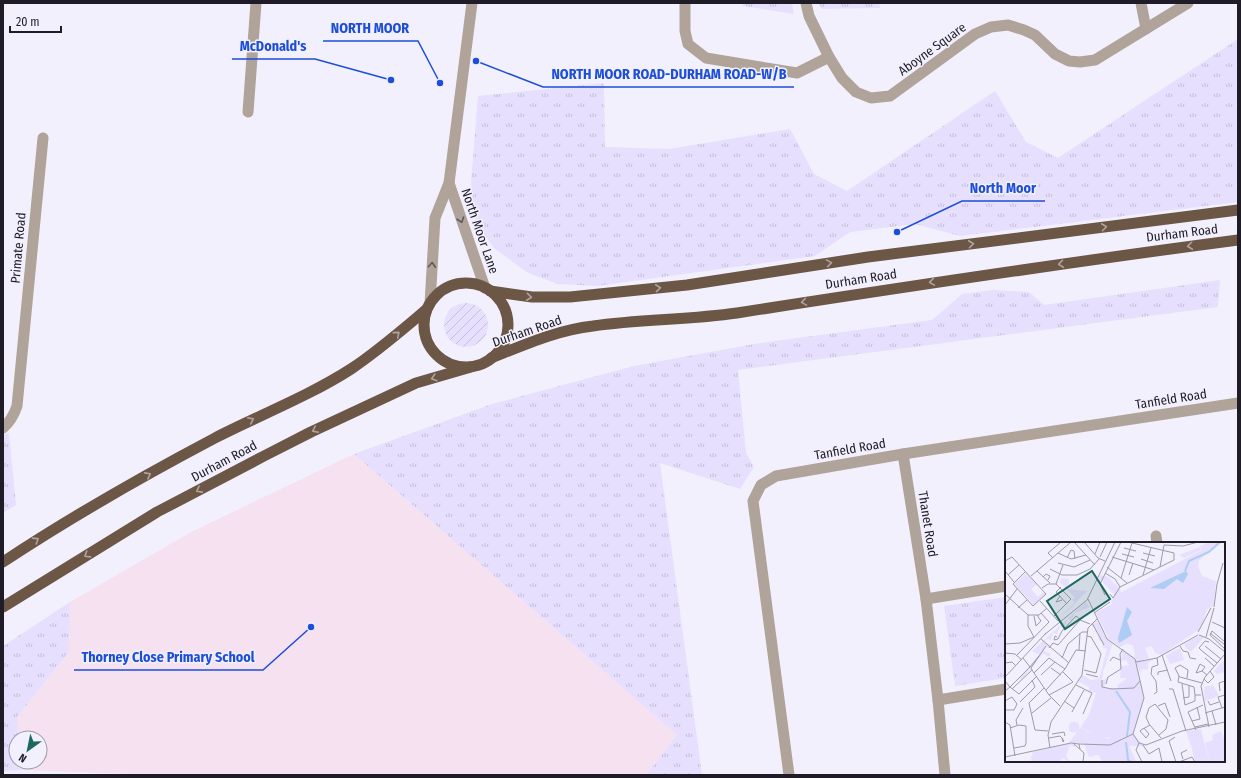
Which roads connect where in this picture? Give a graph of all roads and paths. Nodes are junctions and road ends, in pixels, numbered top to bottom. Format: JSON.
{"nodes":[{"id":1,"x":256,"y":3,"type":"edge"},
{"id":2,"x":472,"y":3,"type":"edge"},
{"id":3,"x":685,"y":3,"type":"edge"},
{"id":4,"x":806,"y":3,"type":"edge"},
{"id":5,"x":1141,"y":3,"type":"edge"},
{"id":6,"x":1188,"y":3,"type":"edge"},
{"id":7,"x":1146,"y":29,"type":"junction"},
{"id":8,"x":829,"y":57,"type":"junction"},
{"id":9,"x":248,"y":112,"type":"dead end"},
{"id":10,"x":43,"y":138,"type":"dead end"},
{"id":11,"x":449,"y":183,"type":"junction"},
{"id":12,"x":1238,"y":210,"type":"edge"},
{"id":13,"x":1238,"y":240,"type":"edge"},
{"id":14,"x":488,"y":290,"type":"junction"},
{"id":15,"x":428,"y":306,"type":"junction"},
{"id":16,"x":491,"y":358,"type":"junction"},
{"id":17,"x":471,"y":367,"type":"junction"},
{"id":18,"x":1238,"y":403,"type":"edge"},
{"id":19,"x":3,"y":428,"type":"edge"},
{"id":20,"x":903,"y":454,"type":"junction"},
{"id":21,"x":3,"y":562,"type":"edge"},
{"id":22,"x":1005,"y":586,"type":"edge"},
{"id":23,"x":926,"y":599,"type":"junction"},
{"id":24,"x":3,"y":607,"type":"edge"},
{"id":25,"x":1005,"y":689,"type":"edge"},
{"id":26,"x":938,"y":700,"type":"junction"},
{"id":27,"x":789,"y":775,"type":"edge"},
{"id":28,"x":945,"y":775,"type":"edge"}],
"edges":[{"from":1,"to":9,"type":"street"},
{"from":2,"to":11,"type":"street","name":"North Moor Lane"},
{"from":3,"to":8,"type":"street"},
{"from":4,"to":8,"type":"street","name":"Aboyne Square"},
{"from":5,"to":7,"type":"street"},
{"from":6,"to":7,"type":"street","name":"Aboyne Square"},
{"from":7,"to":8,"type":"street","name":"Aboyne Square"},
{"from":10,"to":19,"type":"street","name":"Primate Road"},
{"from":11,"to":14,"type":"street","name":"North Moor Lane","one_way":true},
{"from":15,"to":11,"type":"street","name":"North Moor Lane","one_way":true},
{"from":14,"to":12,"type":"highway","name":"Durham Road","one_way":true},
{"from":13,"to":16,"type":"highway","name":"Durham Road","one_way":true},
{"from":14,"to":15,"type":"highway","name":"Durham Road"},
{"from":14,"to":16,"type":"highway","name":"Durham Road"},
{"from":15,"to":17,"type":"highway"},
{"from":21,"to":15,"type":"highway","name":"Durham Road","one_way":true},
{"from":16,"to":17,"type":"highway","name":"Durham Road"},
{"from":17,"to":24,"type":"highway","name":"Durham Road","one_way":true},
{"from":18,"to":20,"type":"street","name":"Tanfield Road"},
{"from":20,"to":23,"type":"street","name":"Thanet Road"},
{"from":20,"to":27,"type":"street","name":"Tanfield Road"},
{"from":22,"to":23,"type":"street"},
{"from":23,"to":26,"type":"street","name":"Thanet Road"},
{"from":25,"to":26,"type":"street"},
{"from":26,"to":28,"type":"street","name":"Thanet Road"}]}
